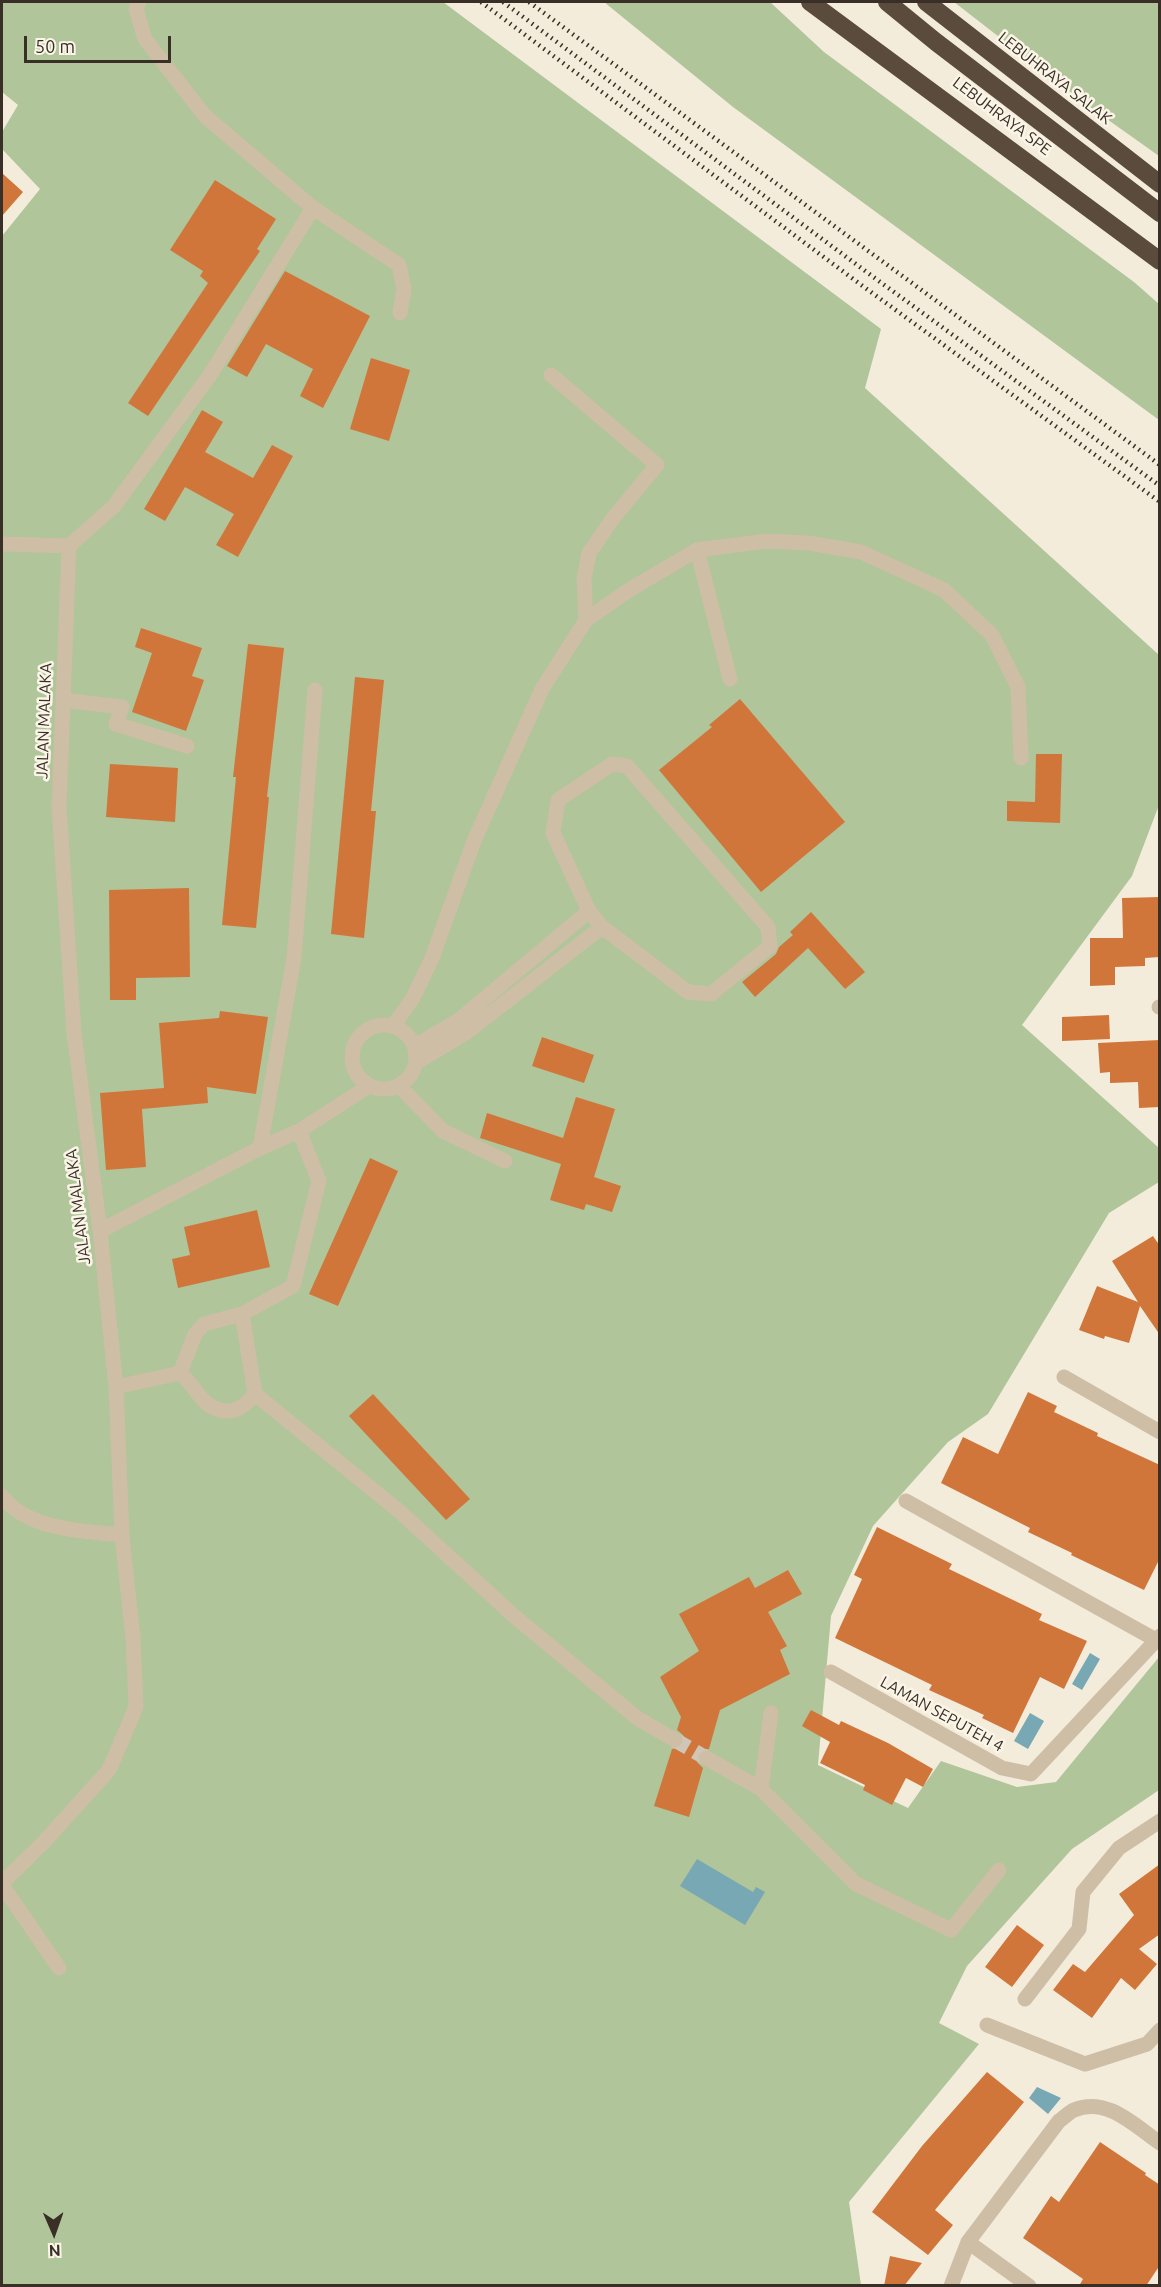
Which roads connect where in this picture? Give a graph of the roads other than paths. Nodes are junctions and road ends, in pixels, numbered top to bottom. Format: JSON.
{"nodes":[{"id":1,"x":139,"y":2,"type":"edge"},
{"id":2,"x":810,"y":2,"type":"edge"},
{"id":3,"x":822,"y":2,"type":"edge"},
{"id":4,"x":887,"y":2,"type":"edge"},
{"id":5,"x":926,"y":2,"type":"edge"},
{"id":6,"x":1160,"y":184,"type":"edge"},
{"id":7,"x":312,"y":208,"type":"junction"},
{"id":8,"x":1160,"y":213,"type":"edge"},
{"id":9,"x":1160,"y":260,"type":"edge"},
{"id":10,"x":400,"y":313,"type":"dead end"},
{"id":11,"x":551,"y":375,"type":"dead end"},
{"id":12,"x":2,"y":544,"type":"edge"},
{"id":13,"x":69,"y":546,"type":"junction"},
{"id":14,"x":697,"y":550,"type":"junction"},
{"id":15,"x":586,"y":621,"type":"junction"},
{"id":16,"x":730,"y":679,"type":"dead end"},
{"id":17,"x":315,"y":690,"type":"dead end"},
{"id":18,"x":63,"y":700,"type":"junction"},
{"id":19,"x":188,"y":746,"type":"dead end"},
{"id":20,"x":1021,"y":758,"type":"dead end"},
{"id":21,"x":589,"y":911,"type":"junction"},
{"id":22,"x":602,"y":927,"type":"junction"},
{"id":23,"x":393,"y":1026,"type":"junction"},
{"id":24,"x":416,"y":1054,"type":"junction"},
{"id":25,"x":369,"y":1086,"type":"junction"},
{"id":26,"x":399,"y":1086,"type":"junction"},
{"id":27,"x":299,"y":1131,"type":"junction"},
{"id":28,"x":260,"y":1148,"type":"junction"},
{"id":29,"x":505,"y":1161,"type":"dead end"},
{"id":30,"x":100,"y":1231,"type":"junction"},
{"id":31,"x":242,"y":1314,"type":"junction"},
{"id":32,"x":180,"y":1373,"type":"junction"},
{"id":33,"x":1064,"y":1377,"type":"dead end"},
{"id":34,"x":116,"y":1387,"type":"junction"},
{"id":35,"x":255,"y":1394,"type":"junction"},
{"id":36,"x":1160,"y":1432,"type":"edge"},
{"id":37,"x":2,"y":1496,"type":"edge"},
{"id":38,"x":906,"y":1501,"type":"dead end"},
{"id":39,"x":122,"y":1535,"type":"junction"},
{"id":40,"x":1158,"y":1638,"type":"edge"},
{"id":41,"x":831,"y":1672,"type":"dead end"},
{"id":42,"x":771,"y":1713,"type":"dead end"},
{"id":43,"x":675,"y":1740,"type":"tunnel mouth"},
{"id":44,"x":706,"y":1758,"type":"tunnel mouth"},
{"id":45,"x":760,"y":1789,"type":"junction"},
{"id":46,"x":1160,"y":1821,"type":"edge"},
{"id":47,"x":999,"y":1870,"type":"dead end"},
{"id":48,"x":2,"y":1884,"type":"edge"},
{"id":49,"x":59,"y":1968,"type":"dead end"},
{"id":50,"x":1025,"y":2000,"type":"dead end"},
{"id":51,"x":987,"y":2025,"type":"dead end"},
{"id":52,"x":1160,"y":2030,"type":"edge"},
{"id":53,"x":1160,"y":2143,"type":"edge"},
{"id":54,"x":968,"y":2242,"type":"junction"},
{"id":55,"x":951,"y":2286,"type":"edge"},
{"id":56,"x":1029,"y":2286,"type":"edge"}],
"edges":[{"from":1,"to":7,"type":"street"},
{"from":2,"to":9,"type":"highway"},
{"from":3,"to":9,"type":"highway","name":"LEBUHRAYA SPE"},
{"from":4,"to":8,"type":"highway","name":"LEBUHRAYA SPE"},
{"from":5,"to":6,"type":"highway","name":"LEBUHRAYA SALAK"},
{"from":7,"to":10,"type":"street"},
{"from":7,"to":13,"type":"street"},
{"from":11,"to":15,"type":"street"},
{"from":12,"to":13,"type":"street"},
{"from":13,"to":18,"type":"street","name":"JALAN MALAKA"},
{"from":14,"to":15,"type":"street"},
{"from":14,"to":16,"type":"street"},
{"from":14,"to":20,"type":"street"},
{"from":15,"to":23,"type":"street"},
{"from":17,"to":28,"type":"street"},
{"from":18,"to":19,"type":"street"},
{"from":18,"to":30,"type":"street","name":"JALAN MALAKA"},
{"from":21,"to":22,"type":"street"},
{"from":21,"to":22,"type":"street"},
{"from":21,"to":24,"type":"street"},
{"from":22,"to":24,"type":"street"},
{"from":23,"to":24,"type":"street"},
{"from":23,"to":25,"type":"street"},
{"from":24,"to":26,"type":"street"},
{"from":25,"to":26,"type":"street"},
{"from":25,"to":27,"type":"street"},
{"from":26,"to":29,"type":"street"},
{"from":27,"to":28,"type":"street"},
{"from":27,"to":31,"type":"street"},
{"from":28,"to":30,"type":"street"},
{"from":30,"to":34,"type":"street","name":"JALAN MALAKA"},
{"from":31,"to":32,"type":"street"},
{"from":31,"to":35,"type":"street"},
{"from":32,"to":34,"type":"street"},
{"from":32,"to":35,"type":"street"},
{"from":33,"to":36,"type":"street"},
{"from":34,"to":39,"type":"street","name":"JALAN MALAKA"},
{"from":35,"to":43,"type":"street"},
{"from":37,"to":39,"type":"street"},
{"from":38,"to":40,"type":"street"},
{"from":39,"to":48,"type":"street","name":"JALAN MALAKA"},
{"from":40,"to":41,"type":"street","name":"LAMAN SEPUTEH 4"},
{"from":42,"to":45,"type":"street"},
{"from":44,"to":45,"type":"street"},
{"from":45,"to":47,"type":"street"},
{"from":46,"to":50,"type":"street"},
{"from":48,"to":49,"type":"street"},
{"from":51,"to":52,"type":"street"},
{"from":53,"to":54,"type":"street"},
{"from":54,"to":55,"type":"street"},
{"from":54,"to":56,"type":"street"}]}
